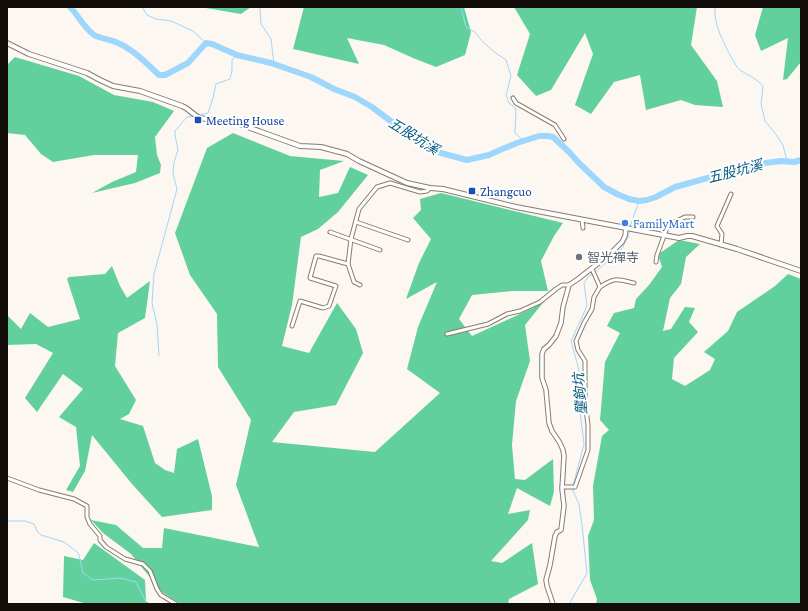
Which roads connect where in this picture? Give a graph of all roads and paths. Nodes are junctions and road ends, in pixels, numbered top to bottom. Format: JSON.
{"nodes":[{"id":1,"x":7,"y":43,"type":"edge"},
{"id":2,"x":513,"y":98,"type":"dead end"},
{"id":3,"x":564,"y":139,"type":"dead end"},
{"id":4,"x":430,"y":188,"type":"junction"},
{"id":5,"x":731,"y":194,"type":"dead end"},
{"id":6,"x":694,"y":217,"type":"dead end"},
{"id":7,"x":582,"y":220,"type":"junction"},
{"id":8,"x":356,"y":222,"type":"junction"},
{"id":9,"x":584,"y":228,"type":"dead end"},
{"id":10,"x":629,"y":229,"type":"junction"},
{"id":11,"x":330,"y":232,"type":"dead end"},
{"id":12,"x":665,"y":235,"type":"junction"},
{"id":13,"x":351,"y":239,"type":"junction"},
{"id":14,"x":408,"y":240,"type":"dead end"},
{"id":15,"x":721,"y":245,"type":"junction"},
{"id":16,"x":380,"y":250,"type":"dead end"},
{"id":17,"x":656,"y":262,"type":"dead end"},
{"id":18,"x":348,"y":264,"type":"junction"},
{"id":19,"x":592,"y":270,"type":"junction"},
{"id":20,"x":801,"y":271,"type":"edge"},
{"id":21,"x":634,"y":283,"type":"dead end"},
{"id":22,"x":360,"y":285,"type":"dead end"},
{"id":23,"x":569,"y":285,"type":"junction"},
{"id":24,"x":600,"y":288,"type":"junction"},
{"id":25,"x":292,"y":326,"type":"dead end"},
{"id":26,"x":447,"y":334,"type":"dead end"},
{"id":27,"x":7,"y":478,"type":"edge"},
{"id":28,"x":562,"y":487,"type":"junction"},
{"id":29,"x":176,"y":604,"type":"edge"},
{"id":30,"x":553,"y":604,"type":"edge"}],
"edges":[{"from":1,"to":4,"type":"main road"},
{"from":2,"to":3,"type":"street"},
{"from":4,"to":7,"type":"main road"},
{"from":4,"to":8,"type":"street"},
{"from":5,"to":15,"type":"street"},
{"from":6,"to":12,"type":"street"},
{"from":7,"to":9,"type":"street"},
{"from":7,"to":10,"type":"main road"},
{"from":8,"to":13,"type":"street"},
{"from":8,"to":14,"type":"street"},
{"from":10,"to":12,"type":"main road"},
{"from":10,"to":19,"type":"street"},
{"from":11,"to":13,"type":"street"},
{"from":12,"to":15,"type":"main road"},
{"from":12,"to":17,"type":"street"},
{"from":13,"to":16,"type":"street"},
{"from":13,"to":18,"type":"street"},
{"from":15,"to":20,"type":"main road"},
{"from":18,"to":22,"type":"street"},
{"from":18,"to":25,"type":"street"},
{"from":19,"to":23,"type":"street"},
{"from":19,"to":24,"type":"street"},
{"from":21,"to":24,"type":"street"},
{"from":23,"to":26,"type":"street"},
{"from":23,"to":28,"type":"street"},
{"from":24,"to":28,"type":"street"},
{"from":27,"to":29,"type":"street"},
{"from":28,"to":30,"type":"street"}]}
